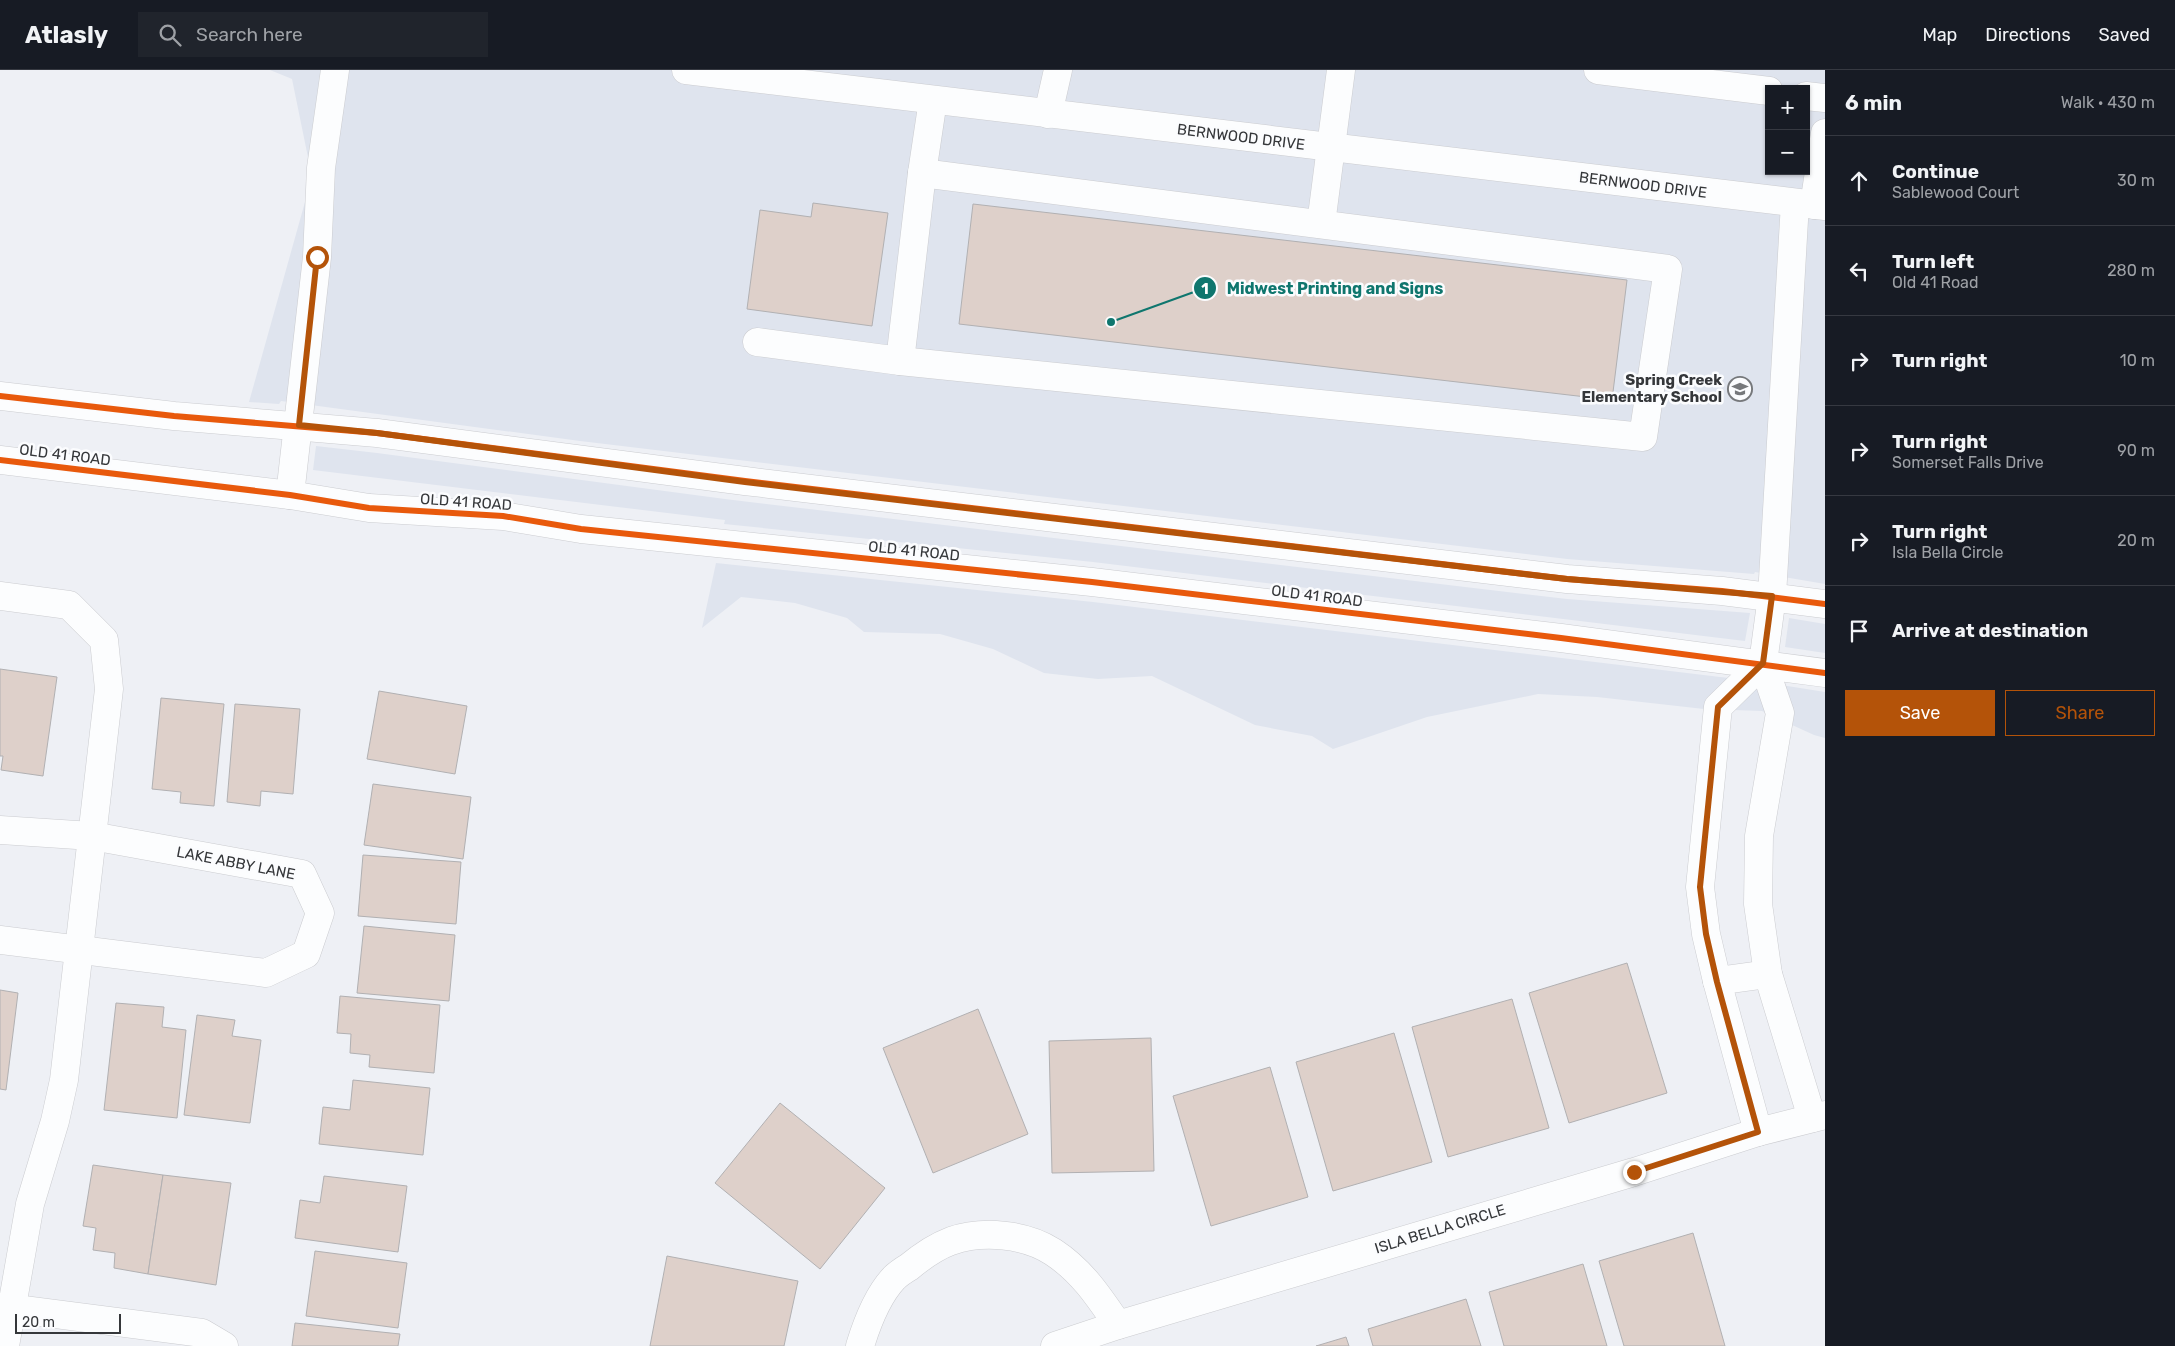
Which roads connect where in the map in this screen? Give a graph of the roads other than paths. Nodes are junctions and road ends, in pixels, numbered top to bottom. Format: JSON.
{"nodes":[{"id":1,"x":335,"y":70,"type":"edge"},
{"id":2,"x":686,"y":70,"type":"edge"},
{"id":3,"x":1058,"y":70,"type":"edge"},
{"id":4,"x":1341,"y":70,"type":"edge"},
{"id":5,"x":1598,"y":70,"type":"edge"},
{"id":6,"x":1765,"y":91,"type":"edge"},
{"id":7,"x":1810,"y":96,"type":"edge"},
{"id":8,"x":1825,"y":98,"type":"edge"},
{"id":9,"x":933,"y":100,"type":"junction"},
{"id":10,"x":1048,"y":114,"type":"junction"},
{"id":11,"x":1825,"y":133,"type":"edge"},
{"id":12,"x":1332,"y":148,"type":"junction"},
{"id":13,"x":922,"y":173,"type":"junction"},
{"id":14,"x":1811,"y":205,"type":"edge"},
{"id":15,"x":1321,"y":224,"type":"junction"},
{"id":16,"x":757,"y":342,"type":"dead end"},
{"id":17,"x":900,"y":361,"type":"junction"},
{"id":18,"x":0,"y":396,"type":"edge"},
{"id":19,"x":299,"y":425,"type":"junction"},
{"id":20,"x":0,"y":460,"type":"edge"},
{"id":21,"x":290,"y":495,"type":"junction"},
{"id":22,"x":0,"y":596,"type":"edge"},
{"id":23,"x":1772,"y":596,"type":"junction"},
{"id":24,"x":1825,"y":604,"type":"edge"},
{"id":25,"x":1763,"y":663,"type":"junction"},
{"id":26,"x":1825,"y":673,"type":"edge"},
{"id":27,"x":0,"y":830,"type":"edge"},
{"id":28,"x":92,"y":836,"type":"junction"},
{"id":29,"x":0,"y":940,"type":"edge"},
{"id":30,"x":78,"y":951,"type":"junction"},
{"id":31,"x":1768,"y":974,"type":"junction"},
{"id":32,"x":1717,"y":982,"type":"junction"},
{"id":33,"x":1819,"y":1116,"type":"edge"},
{"id":34,"x":1758,"y":1132,"type":"junction"},
{"id":35,"x":5,"y":1308,"type":"edge"},
{"id":36,"x":1118,"y":1325,"type":"junction"},
{"id":37,"x":5,"y":1346,"type":"edge"},
{"id":38,"x":224,"y":1346,"type":"edge"},
{"id":39,"x":860,"y":1346,"type":"edge"},
{"id":40,"x":1055,"y":1346,"type":"edge"}],
"edges":[{"from":1,"to":19,"type":"street"},
{"from":2,"to":9,"type":"street","name":"BERNWOOD DRIVE"},
{"from":3,"to":10,"type":"street"},
{"from":4,"to":12,"type":"street"},
{"from":5,"to":6,"type":"street"},
{"from":7,"to":8,"type":"street"},
{"from":9,"to":10,"type":"street","name":"BERNWOOD DRIVE"},
{"from":9,"to":13,"type":"street"},
{"from":10,"to":12,"type":"street","name":"BERNWOOD DRIVE"},
{"from":11,"to":14,"type":"street"},
{"from":12,"to":14,"type":"street","name":"BERNWOOD DRIVE"},
{"from":12,"to":15,"type":"street"},
{"from":13,"to":15,"type":"street"},
{"from":13,"to":17,"type":"street"},
{"from":14,"to":23,"type":"street"},
{"from":15,"to":17,"type":"street"},
{"from":16,"to":17,"type":"street"},
{"from":18,"to":19,"type":"street"},
{"from":19,"to":21,"type":"street"},
{"from":19,"to":23,"type":"street"},
{"from":20,"to":21,"type":"street","name":"OLD 41 ROAD"},
{"from":21,"to":25,"type":"street","name":"OLD 41 ROAD"},
{"from":22,"to":28,"type":"street"},
{"from":23,"to":24,"type":"street"},
{"from":23,"to":25,"type":"street"},
{"from":25,"to":26,"type":"street","name":"OLD 41 ROAD"},
{"from":25,"to":31,"type":"street"},
{"from":25,"to":32,"type":"street"},
{"from":27,"to":28,"type":"street","name":"LAKE ABBY LANE"},
{"from":28,"to":30,"type":"street"},
{"from":28,"to":30,"type":"street","name":"LAKE ABBY LANE"},
{"from":29,"to":30,"type":"street","name":"LAKE ABBY LANE"},
{"from":30,"to":35,"type":"street"},
{"from":31,"to":32,"type":"street"},
{"from":31,"to":33,"type":"street"},
{"from":32,"to":34,"type":"street"},
{"from":33,"to":34,"type":"street","name":"ISLA BELLA CIRCLE"},
{"from":34,"to":36,"type":"street","name":"ISLA BELLA CIRCLE"},
{"from":35,"to":37,"type":"street"},
{"from":35,"to":38,"type":"street"},
{"from":36,"to":39,"type":"street"},
{"from":36,"to":40,"type":"street","name":"ISLA BELLA CIRCLE"}]}
